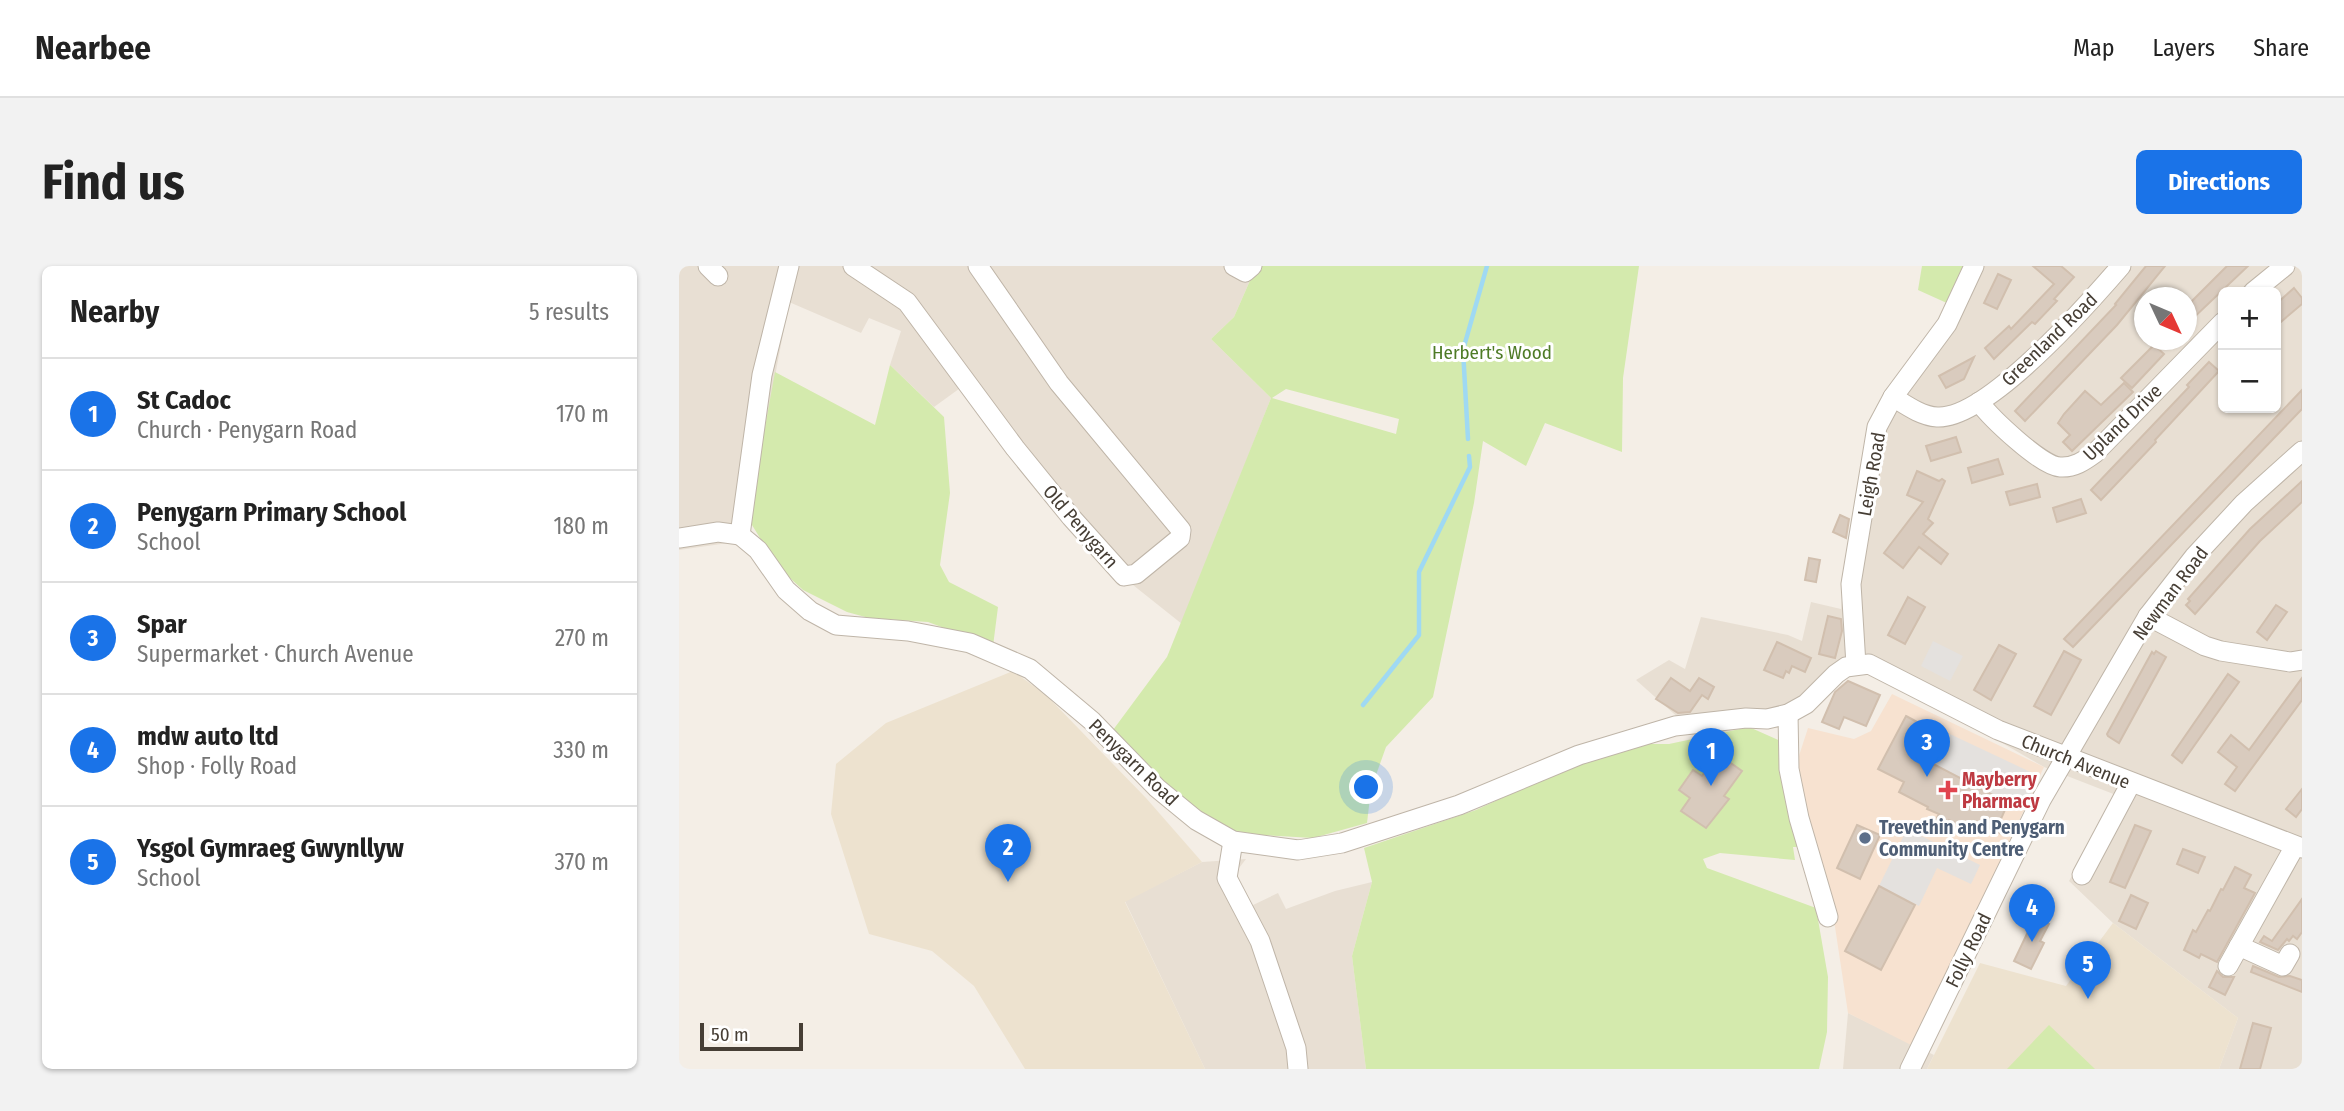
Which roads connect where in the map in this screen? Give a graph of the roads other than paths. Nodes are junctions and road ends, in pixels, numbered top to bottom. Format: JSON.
{"nodes":[{"id":1,"x":789,"y":266,"type":"edge"},
{"id":2,"x":853,"y":266,"type":"edge"},
{"id":3,"x":978,"y":266,"type":"edge"},
{"id":4,"x":1234,"y":266,"type":"edge"},
{"id":5,"x":1252,"y":266,"type":"edge"},
{"id":6,"x":1974,"y":266,"type":"edge"},
{"id":7,"x":2121,"y":266,"type":"edge"},
{"id":8,"x":2285,"y":266,"type":"edge"},
{"id":9,"x":2259,"y":287,"type":"edge"},
{"id":10,"x":2218,"y":327,"type":"edge"},
{"id":11,"x":1893,"y":397,"type":"junction"},
{"id":12,"x":1979,"y":402,"type":"junction"},
{"id":13,"x":2302,"y":451,"type":"edge"},
{"id":14,"x":740,"y":535,"type":"junction"},
{"id":15,"x":679,"y":538,"type":"edge"},
{"id":16,"x":2148,"y":615,"type":"junction"},
{"id":17,"x":2302,"y":660,"type":"edge"},
{"id":18,"x":1856,"y":665,"type":"junction"},
{"id":19,"x":1788,"y":714,"type":"junction"},
{"id":20,"x":2065,"y":757,"type":"junction"},
{"id":21,"x":2131,"y":783,"type":"junction"},
{"id":22,"x":1233,"y":841,"type":"junction"},
{"id":23,"x":2298,"y":847,"type":"edge"},
{"id":24,"x":2082,"y":875,"type":"dead end"},
{"id":25,"x":1828,"y":917,"type":"dead end"},
{"id":26,"x":2239,"y":946,"type":"junction"},
{"id":27,"x":2290,"y":954,"type":"dead end"},
{"id":28,"x":2228,"y":966,"type":"dead end"},
{"id":29,"x":1298,"y":1069,"type":"edge"},
{"id":30,"x":1910,"y":1069,"type":"edge"}],
"edges":[{"from":1,"to":14,"type":"street"},
{"from":2,"to":3,"type":"street","name":"Old Penygarn"},
{"from":4,"to":5,"type":"street"},
{"from":6,"to":11,"type":"street","name":"Leigh Road"},
{"from":7,"to":12,"type":"street","name":"Greenland Road"},
{"from":8,"to":9,"type":"street"},
{"from":10,"to":12,"type":"street","name":"Upland Drive"},
{"from":11,"to":12,"type":"street","name":"Greenland Road"},
{"from":11,"to":18,"type":"street","name":"Leigh Road"},
{"from":13,"to":16,"type":"street","name":"Newman Road"},
{"from":14,"to":15,"type":"street"},
{"from":14,"to":22,"type":"street","name":"Penygarn Road"},
{"from":16,"to":17,"type":"street"},
{"from":16,"to":20,"type":"street","name":"Newman Road"},
{"from":18,"to":19,"type":"street","name":"Penygarn Road"},
{"from":18,"to":20,"type":"street","name":"Church Avenue"},
{"from":19,"to":22,"type":"street","name":"Penygarn Road"},
{"from":19,"to":25,"type":"street"},
{"from":20,"to":21,"type":"street","name":"Church Avenue"},
{"from":20,"to":30,"type":"street","name":"Folly Road"},
{"from":21,"to":23,"type":"street","name":"Church Avenue"},
{"from":21,"to":24,"type":"street"},
{"from":22,"to":29,"type":"street"},
{"from":23,"to":26,"type":"street"},
{"from":26,"to":27,"type":"street"},
{"from":26,"to":28,"type":"street"}]}
